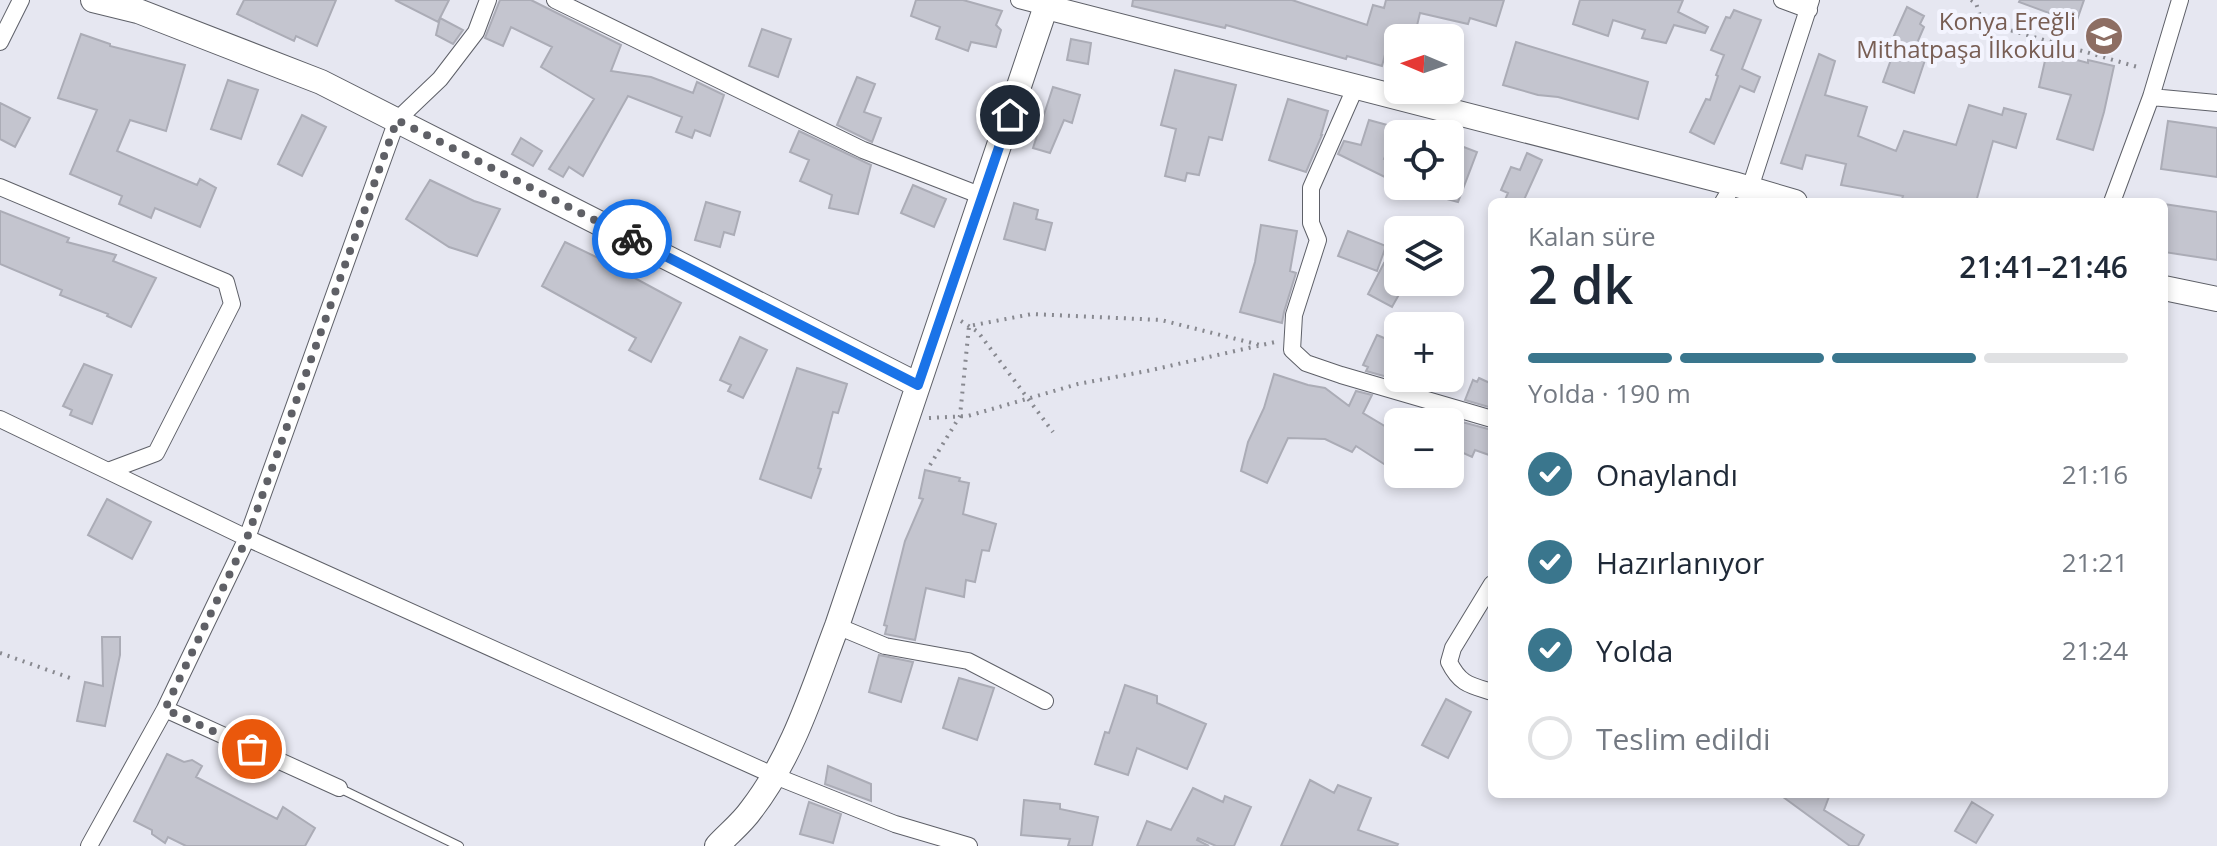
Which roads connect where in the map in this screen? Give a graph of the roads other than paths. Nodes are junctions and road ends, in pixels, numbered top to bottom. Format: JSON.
{"nodes":[{"id":1,"x":21,"y":0,"type":"edge"},
{"id":2,"x":93,"y":0,"type":"edge"},
{"id":3,"x":488,"y":0,"type":"edge"},
{"id":4,"x":555,"y":0,"type":"edge"},
{"id":5,"x":1019,"y":0,"type":"edge"},
{"id":6,"x":1782,"y":0,"type":"edge"},
{"id":7,"x":2180,"y":0,"type":"edge"},
{"id":8,"x":1047,"y":3,"type":"edge"},
{"id":9,"x":1810,"y":5,"type":"edge"},
{"id":10,"x":0,"y":42,"type":"edge"},
{"id":11,"x":1356,"y":86,"type":"junction"},
{"id":12,"x":2151,"y":97,"type":"junction"},
{"id":13,"x":2217,"y":103,"type":"edge"},
{"id":14,"x":397,"y":120,"type":"junction"},
{"id":15,"x":0,"y":187,"type":"edge"},
{"id":16,"x":1736,"y":191,"type":"edge"},
{"id":17,"x":982,"y":196,"type":"junction"},
{"id":18,"x":1774,"y":198,"type":"edge"},
{"id":19,"x":2113,"y":198,"type":"edge"},
{"id":20,"x":2168,"y":293,"type":"edge"},
{"id":21,"x":2217,"y":299,"type":"edge"},
{"id":22,"x":918,"y":385,"type":"junction"},
{"id":23,"x":1488,"y":418,"type":"edge"},
{"id":24,"x":0,"y":419,"type":"edge"},
{"id":25,"x":108,"y":471,"type":"junction"},
{"id":26,"x":247,"y":538,"type":"junction"},
{"id":27,"x":1488,"y":591,"type":"edge"},
{"id":28,"x":837,"y":626,"type":"junction"},
{"id":29,"x":1488,"y":691,"type":"edge"},
{"id":30,"x":1045,"y":701,"type":"dead end"},
{"id":31,"x":165,"y":709,"type":"junction"},
{"id":32,"x":775,"y":776,"type":"junction"},
{"id":33,"x":339,"y":788,"type":"joint"},
{"id":34,"x":89,"y":846,"type":"edge"},
{"id":35,"x":459,"y":846,"type":"edge"},
{"id":36,"x":717,"y":846,"type":"edge"},
{"id":37,"x":969,"y":846,"type":"edge"}],
"edges":[{"from":1,"to":10,"type":"street"},
{"from":2,"to":14,"type":"main road"},
{"from":3,"to":14,"type":"street"},
{"from":4,"to":17,"type":"street"},
{"from":5,"to":8,"type":"street"},
{"from":6,"to":9,"type":"street"},
{"from":7,"to":12,"type":"street"},
{"from":8,"to":11,"type":"main road"},
{"from":8,"to":17,"type":"main road"},
{"from":9,"to":16,"type":"street"},
{"from":11,"to":16,"type":"main road"},
{"from":11,"to":23,"type":"street"},
{"from":12,"to":13,"type":"street"},
{"from":12,"to":19,"type":"street"},
{"from":14,"to":22,"type":"main road"},
{"from":14,"to":26,"type":"street"},
{"from":15,"to":25,"type":"street"},
{"from":16,"to":18,"type":"main road"},
{"from":17,"to":22,"type":"main road"},
{"from":20,"to":21,"type":"main road"},
{"from":22,"to":28,"type":"main road"},
{"from":24,"to":25,"type":"street"},
{"from":25,"to":26,"type":"street"},
{"from":26,"to":31,"type":"street"},
{"from":26,"to":32,"type":"street"},
{"from":27,"to":29,"type":"street"},
{"from":28,"to":30,"type":"street"},
{"from":28,"to":32,"type":"main road"},
{"from":31,"to":33,"type":"street"},
{"from":31,"to":34,"type":"street"},
{"from":32,"to":36,"type":"main road"},
{"from":32,"to":37,"type":"street"},
{"from":33,"to":35,"type":"lane"}]}
